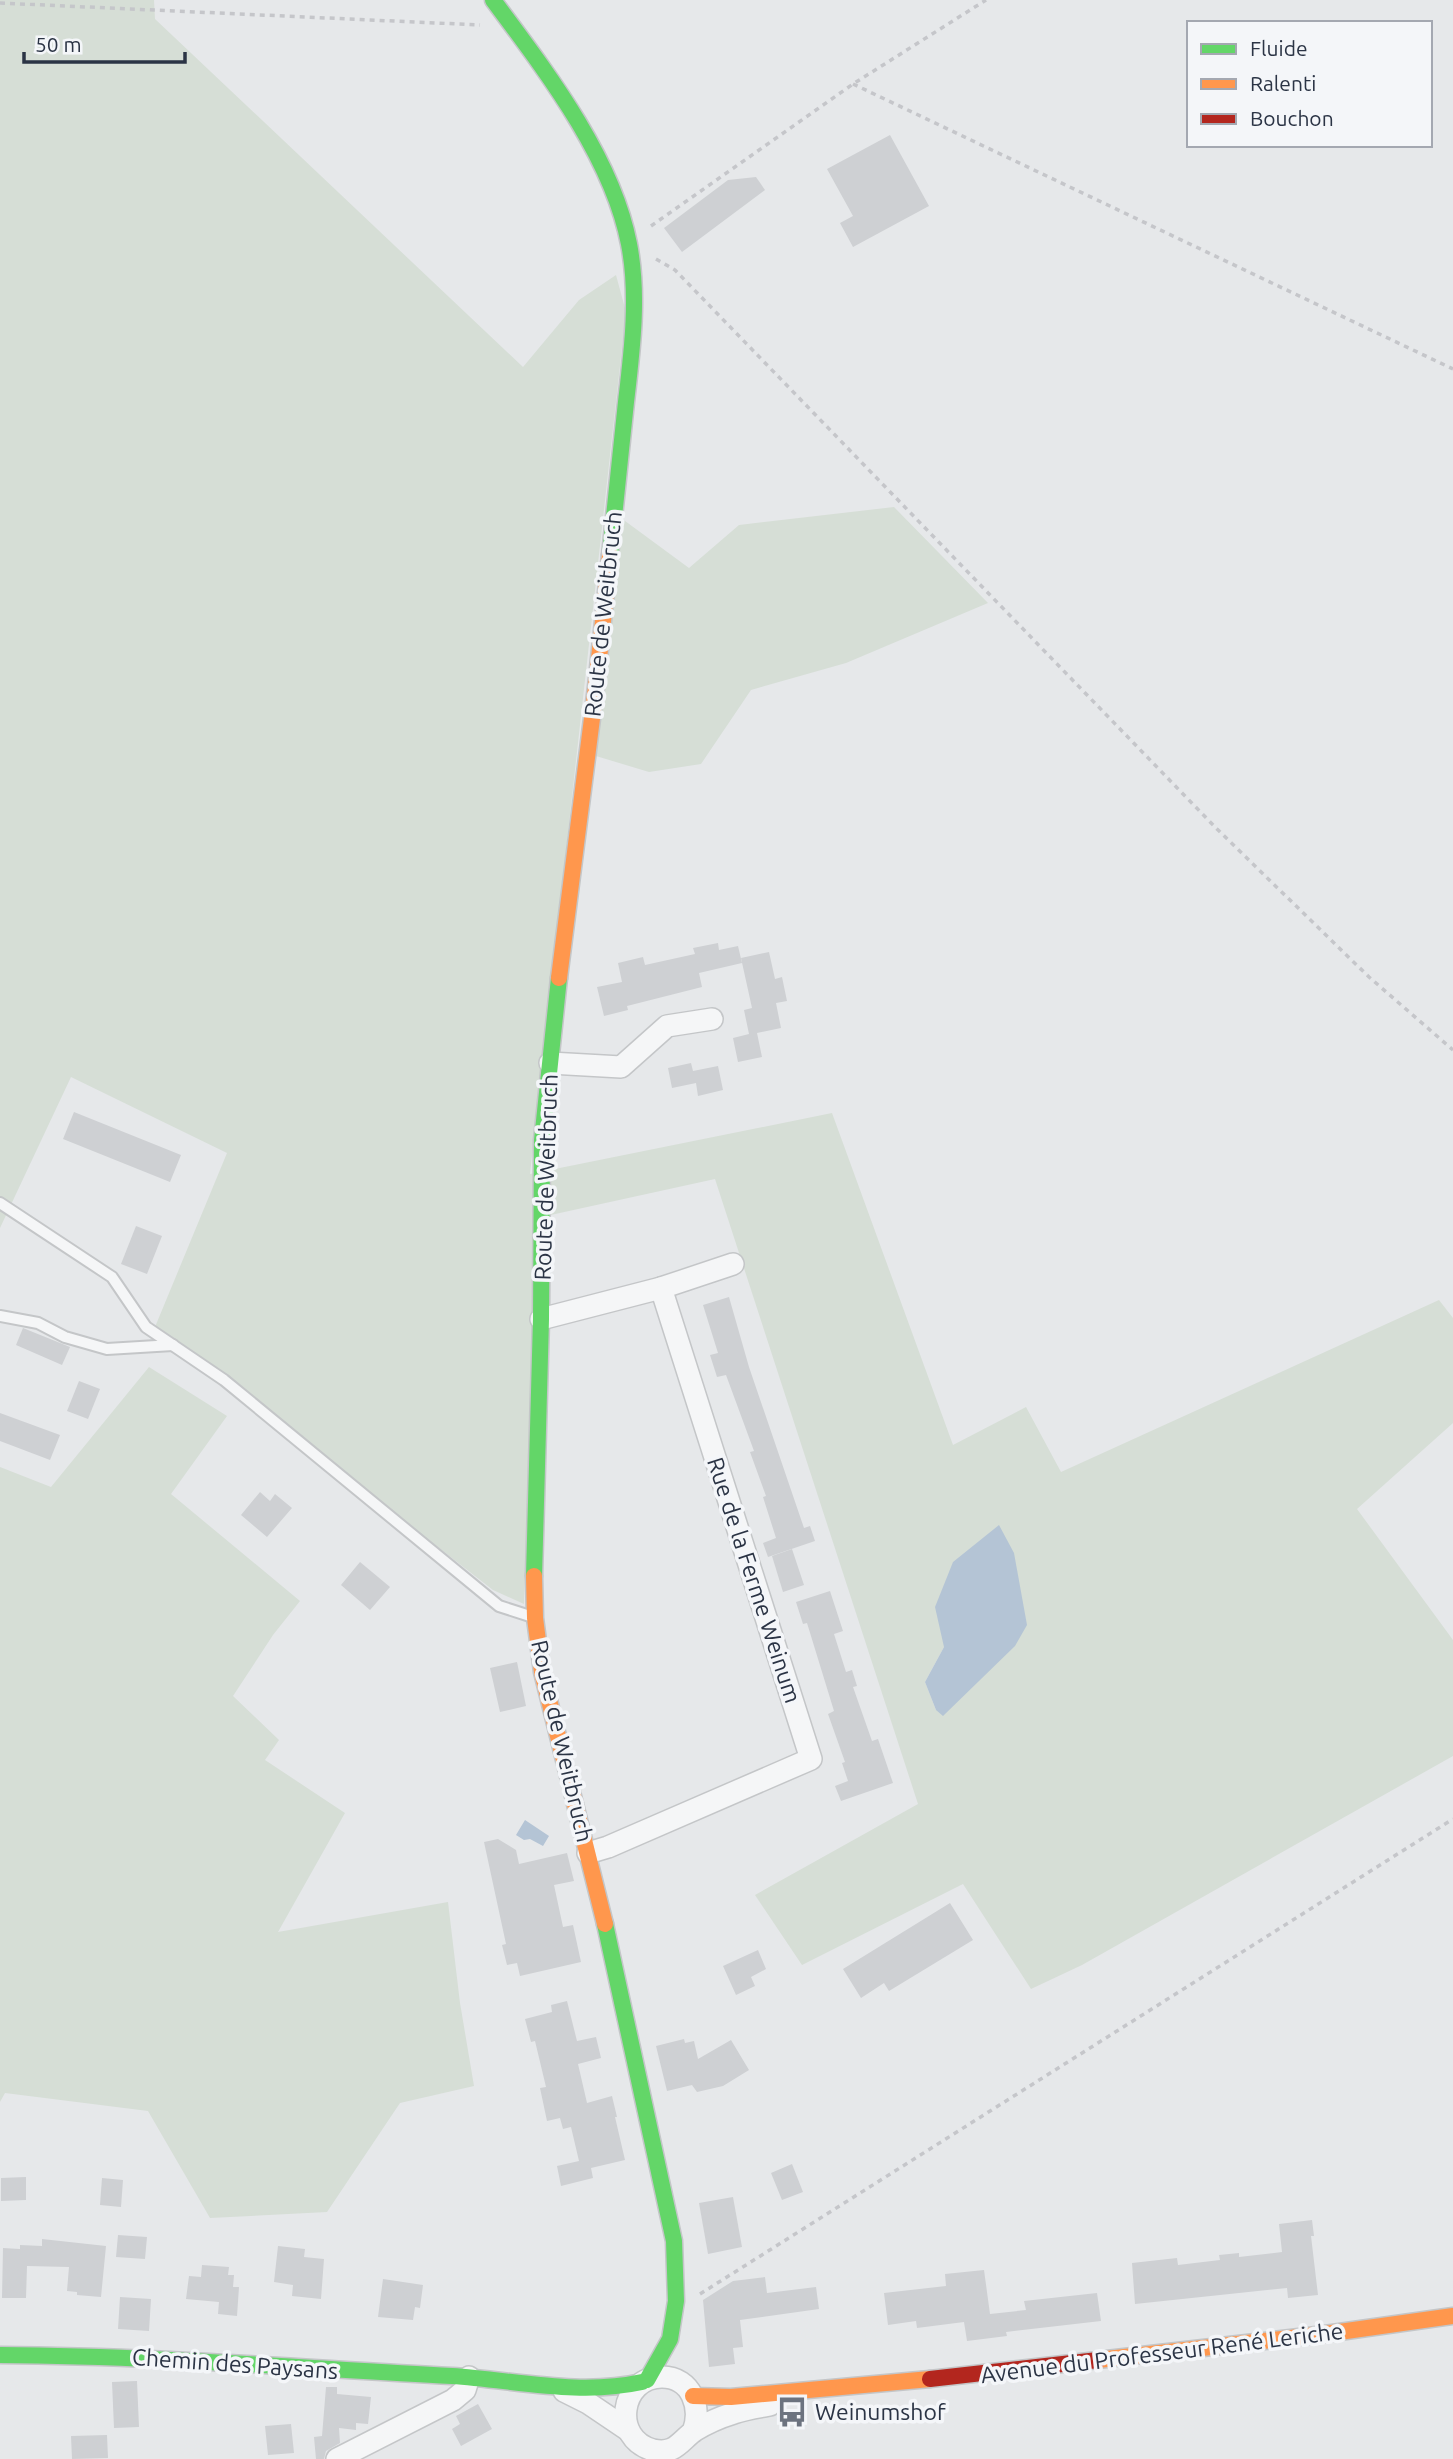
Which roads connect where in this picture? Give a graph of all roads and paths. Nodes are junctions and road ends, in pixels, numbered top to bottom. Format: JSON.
{"nodes":[{"id":1,"x":493,"y":0,"type":"edge"},
{"id":2,"x":986,"y":0,"type":"edge"},
{"id":3,"x":0,"y":2,"type":"edge"},
{"id":4,"x":513,"y":26,"type":"junction"},
{"id":5,"x":853,"y":84,"type":"junction"},
{"id":6,"x":629,"y":244,"type":"junction"},
{"id":7,"x":1453,"y":369,"type":"edge"},
{"id":8,"x":712,"y":1019,"type":"dead end"},
{"id":9,"x":1453,"y":1050,"type":"edge"},
{"id":10,"x":550,"y":1062,"type":"junction"},
{"id":11,"x":0,"y":1203,"type":"edge"},
{"id":12,"x":733,"y":1264,"type":"dead end"},
{"id":13,"x":661,"y":1288,"type":"junction"},
{"id":14,"x":0,"y":1316,"type":"edge"},
{"id":15,"x":541,"y":1319,"type":"junction"},
{"id":16,"x":173,"y":1345,"type":"junction"},
{"id":17,"x":535,"y":1618,"type":"junction"},
{"id":18,"x":1453,"y":1819,"type":"edge"},
{"id":19,"x":588,"y":1853,"type":"junction"},
{"id":20,"x":676,"y":2301,"type":"junction"},
{"id":21,"x":1453,"y":2316,"type":"edge"},
{"id":22,"x":670,"y":2339,"type":"junction"},
{"id":23,"x":0,"y":2355,"type":"edge"},
{"id":24,"x":469,"y":2378,"type":"junction"},
{"id":25,"x":644,"y":2381,"type":"junction"},
{"id":26,"x":549,"y":2385,"type":"junction"},
{"id":27,"x":871,"y":2386,"type":"junction"},
{"id":28,"x":689,"y":2391,"type":"junction"},
{"id":29,"x":631,"y":2434,"type":"junction"},
{"id":30,"x":687,"y":2444,"type":"edge"},
{"id":31,"x":337,"y":2459,"type":"edge"},
{"id":32,"x":645,"y":2459,"type":"edge"}],
"edges":[{"from":1,"to":4,"type":"street","name":"Route de Weitbruch"},
{"from":2,"to":5,"type":"path"},
{"from":3,"to":4,"type":"path"},
{"from":4,"to":6,"type":"street","name":"Route de Weitbruch"},
{"from":5,"to":6,"type":"path"},
{"from":5,"to":7,"type":"path"},
{"from":6,"to":9,"type":"path"},
{"from":6,"to":10,"type":"street","name":"Route de Weitbruch"},
{"from":8,"to":10,"type":"street"},
{"from":10,"to":15,"type":"street","name":"Route de Weitbruch"},
{"from":11,"to":16,"type":"lane"},
{"from":12,"to":13,"type":"street"},
{"from":13,"to":15,"type":"street"},
{"from":13,"to":19,"type":"street","name":"Rue de la Ferme Weinum"},
{"from":14,"to":16,"type":"lane"},
{"from":15,"to":17,"type":"street","name":"Route de Weitbruch"},
{"from":16,"to":17,"type":"lane"},
{"from":17,"to":19,"type":"street","name":"Route de Weitbruch"},
{"from":18,"to":20,"type":"path"},
{"from":19,"to":20,"type":"street","name":"Route de Weitbruch"},
{"from":20,"to":22,"type":"street","name":"Route de Weitbruch"},
{"from":21,"to":27,"type":"street","name":"Avenue du Professeur René Leriche"},
{"from":22,"to":25,"type":"street","name":"Route de Weitbruch"},
{"from":22,"to":28,"type":"street","name":"Route de Weitbruch"},
{"from":23,"to":24,"type":"street","name":"Chemin des Paysans"},
{"from":24,"to":26,"type":"street","name":"Chemin des Paysans"},
{"from":24,"to":31,"type":"street"},
{"from":25,"to":26,"type":"street","name":"Chemin des Paysans"},
{"from":25,"to":28,"type":"street"},
{"from":25,"to":29,"type":"street","name":"Route de Weitbruch"},
{"from":26,"to":29,"type":"street","name":"Chemin des Paysans"},
{"from":27,"to":28,"type":"street","name":"Avenue du Professeur René Leriche"},
{"from":27,"to":30,"type":"street","name":"Avenue du Professeur René Leriche"},
{"from":28,"to":30,"type":"street","name":"Route de Weitbruch"},
{"from":29,"to":30,"type":"street"},
{"from":29,"to":32,"type":"street"}]}
